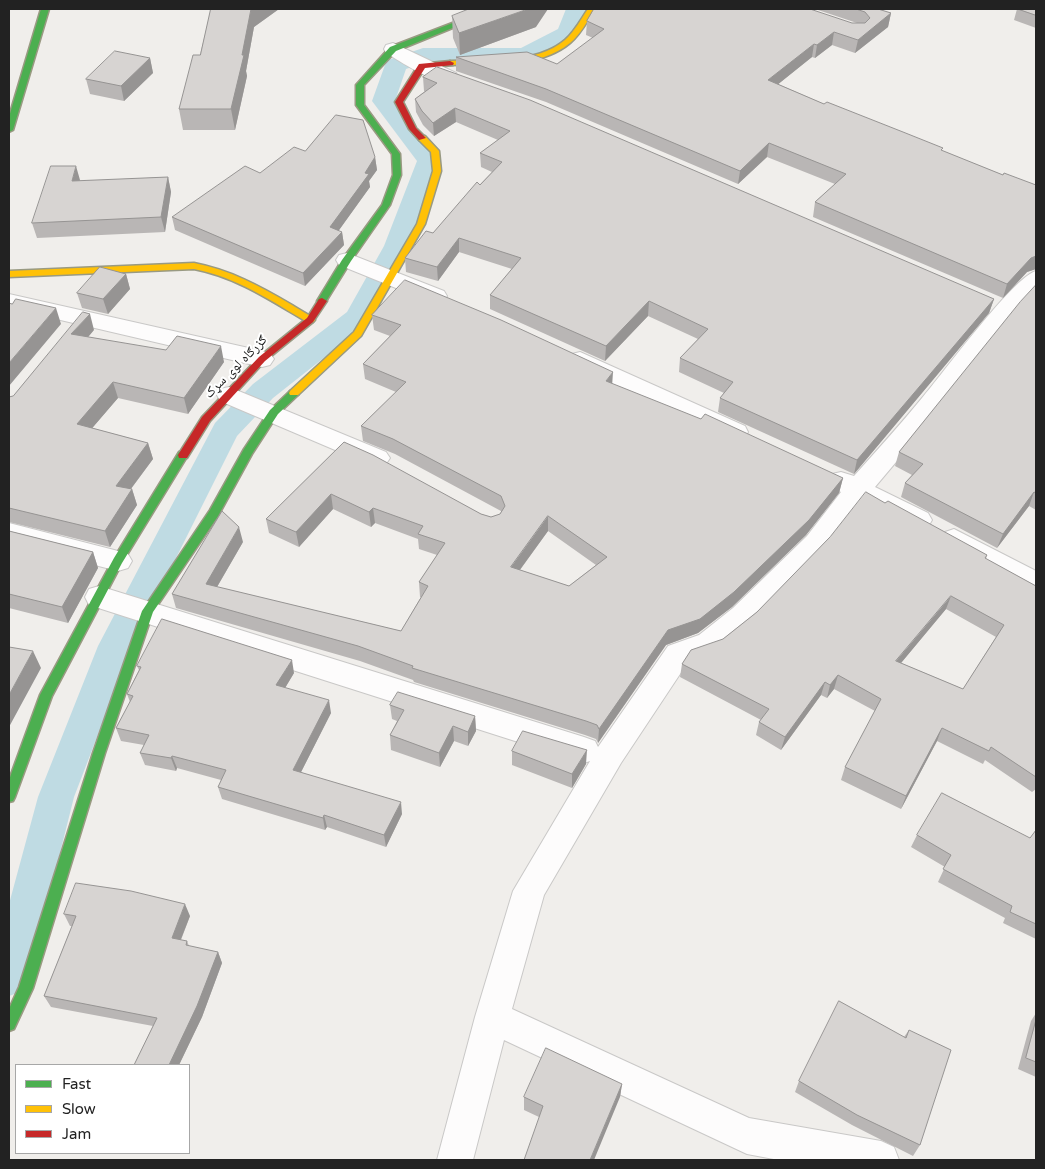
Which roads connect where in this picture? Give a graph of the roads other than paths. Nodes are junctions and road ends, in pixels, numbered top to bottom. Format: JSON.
{"nodes":[{"id":1,"x":45,"y":9,"type":"edge"},
{"id":2,"x":495,"y":9,"type":"edge"},
{"id":3,"x":590,"y":9,"type":"edge"},
{"id":4,"x":407,"y":57,"type":"junction"},
{"id":5,"x":471,"y":86,"type":"edge"},
{"id":6,"x":9,"y":130,"type":"edge"},
{"id":7,"x":347,"y":260,"type":"junction"},
{"id":8,"x":9,"y":274,"type":"edge"},
{"id":9,"x":391,"y":277,"type":"junction"},
{"id":10,"x":1036,"y":278,"type":"edge"},
{"id":11,"x":9,"y":301,"type":"edge"},
{"id":12,"x":455,"y":304,"type":"edge"},
{"id":13,"x":81,"y":318,"type":"junction"},
{"id":14,"x":310,"y":320,"type":"junction"},
{"id":15,"x":63,"y":340,"type":"edge"},
{"id":16,"x":555,"y":348,"type":"edge"},
{"id":17,"x":262,"y":359,"type":"junction"},
{"id":18,"x":229,"y":395,"type":"junction"},
{"id":19,"x":274,"y":412,"type":"junction"},
{"id":20,"x":760,"y":443,"type":"edge"},
{"id":21,"x":402,"y":471,"type":"edge"},
{"id":22,"x":822,"y":472,"type":"edge"},
{"id":23,"x":858,"y":489,"type":"junction"},
{"id":24,"x":9,"y":533,"type":"edge"},
{"id":25,"x":118,"y":561,"type":"junction"},
{"id":26,"x":1036,"y":584,"type":"edge"},
{"id":27,"x":99,"y":597,"type":"junction"},
{"id":28,"x":148,"y":611,"type":"junction"},
{"id":29,"x":584,"y":750,"type":"edge"},
{"id":30,"x":9,"y":797,"type":"edge"},
{"id":31,"x":492,"y":1017,"type":"junction"},
{"id":32,"x":9,"y":1024,"type":"edge"},
{"id":33,"x":455,"y":1160,"type":"edge"},
{"id":34,"x":881,"y":1160,"type":"edge"}],
"edges":[{"from":1,"to":6,"type":"street"},
{"from":2,"to":4,"type":"street","name":"ګزرګاه لوی سړک"},
{"from":3,"to":4,"type":"street"},
{"from":4,"to":5,"type":"street"},
{"from":4,"to":7,"type":"street","name":"ګزرګاه لوی سړک"},
{"from":4,"to":9,"type":"street"},
{"from":7,"to":9,"type":"street"},
{"from":7,"to":14,"type":"street","name":"ګزرګاه لوی سړک"},
{"from":8,"to":14,"type":"street"},
{"from":9,"to":12,"type":"street"},
{"from":9,"to":19,"type":"street"},
{"from":10,"to":23,"type":"street"},
{"from":11,"to":13,"type":"street"},
{"from":13,"to":15,"type":"street"},
{"from":13,"to":17,"type":"street"},
{"from":14,"to":17,"type":"street","name":"ګزرګاه لوی سړک"},
{"from":16,"to":20,"type":"street"},
{"from":17,"to":18,"type":"street","name":"ګزرګاه لوی سړک"},
{"from":18,"to":19,"type":"street"},
{"from":18,"to":25,"type":"street","name":"ګزرګاه لوی سړک"},
{"from":19,"to":21,"type":"street"},
{"from":19,"to":28,"type":"street"},
{"from":22,"to":23,"type":"street"},
{"from":23,"to":26,"type":"street"},
{"from":23,"to":31,"type":"street"},
{"from":24,"to":25,"type":"street"},
{"from":25,"to":27,"type":"street","name":"ګزرګاه لوی سړک"},
{"from":27,"to":28,"type":"street"},
{"from":27,"to":30,"type":"street","name":"ګزرګاه لوی سړک"},
{"from":28,"to":29,"type":"street"},
{"from":28,"to":32,"type":"street"},
{"from":31,"to":33,"type":"street"},
{"from":31,"to":34,"type":"street"}]}
